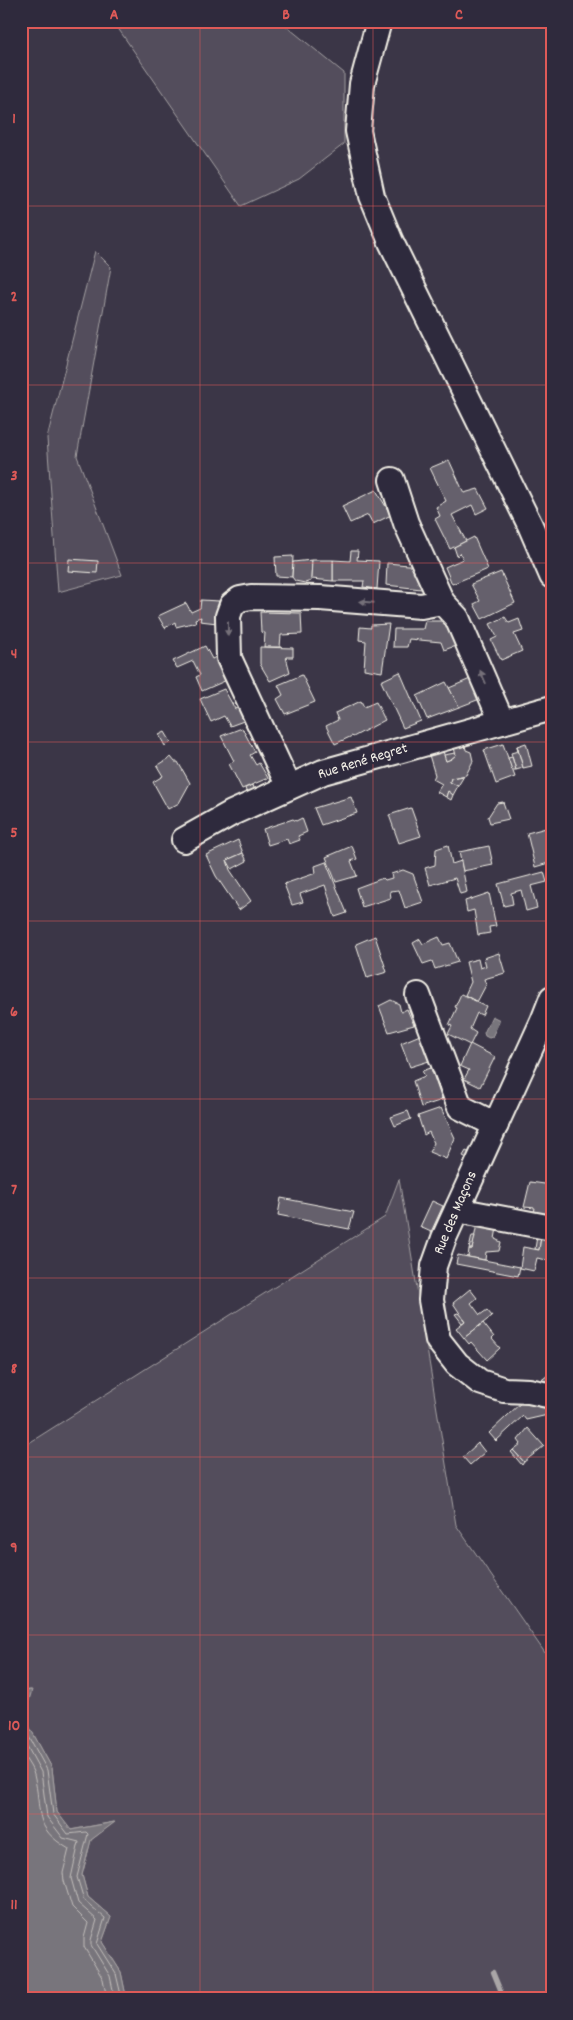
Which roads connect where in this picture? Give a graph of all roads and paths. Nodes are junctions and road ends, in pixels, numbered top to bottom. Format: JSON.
{"nodes":[{"id":1,"x":379,"y":21,"type":"edge"},
{"id":2,"x":392,"y":480,"type":"dead end"},
{"id":3,"x":552,"y":576,"type":"edge"},
{"id":4,"x":442,"y":602,"type":"junction"},
{"id":5,"x":552,"y":708,"type":"edge"},
{"id":6,"x":502,"y":722,"type":"junction"},
{"id":7,"x":289,"y":786,"type":"junction"},
{"id":8,"x":184,"y":840,"type":"dead end"},
{"id":9,"x":418,"y":995,"type":"dead end"},
{"id":10,"x":552,"y":998,"type":"edge"},
{"id":11,"x":496,"y":1125,"type":"junction"},
{"id":12,"x":457,"y":1210,"type":"junction"},
{"id":13,"x":552,"y":1228,"type":"edge"},
{"id":14,"x":552,"y":1396,"type":"edge"}],
"edges":[{"from":1,"to":3,"type":"street"},
{"from":2,"to":4,"type":"street"},
{"from":6,"to":4,"type":"street","one_way":true},
{"from":4,"to":7,"type":"street","one_way":true},
{"from":5,"to":6,"type":"street","name":"Rue René Regret"},
{"from":6,"to":7,"type":"street","name":"Rue René Regret"},
{"from":7,"to":8,"type":"street","name":"Rue René Regret"},
{"from":9,"to":11,"type":"street"},
{"from":10,"to":11,"type":"street","name":"Rue des Maçons"},
{"from":11,"to":12,"type":"street","name":"Rue des Maçons"},
{"from":12,"to":13,"type":"street"},
{"from":12,"to":14,"type":"street","name":"Rue des Maçons"}]}
